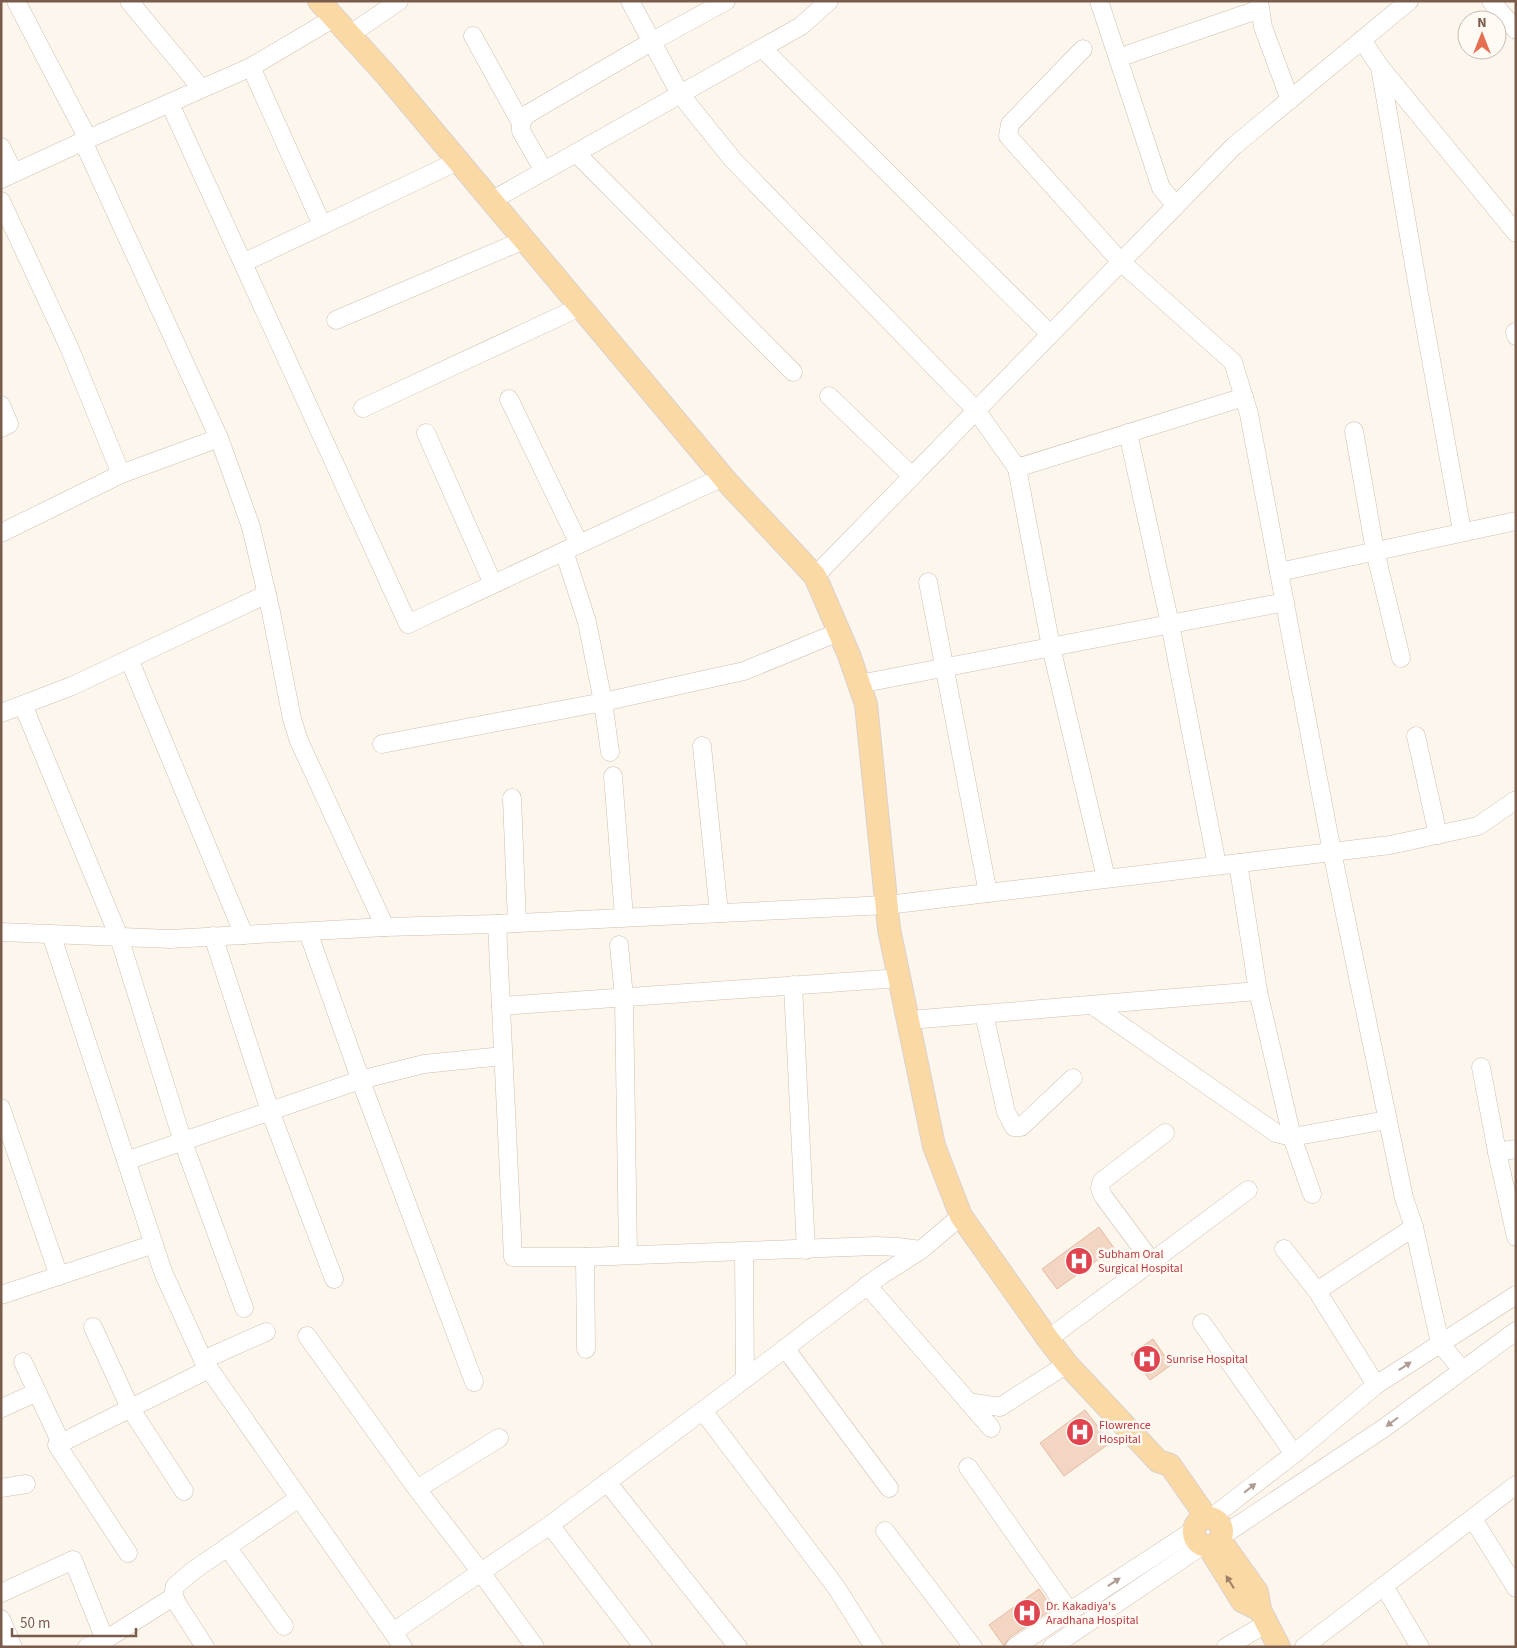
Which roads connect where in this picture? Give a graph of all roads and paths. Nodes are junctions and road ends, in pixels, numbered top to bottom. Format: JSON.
{"nodes":[{"id":1,"x":16,"y":1,"type":"edge"},
{"id":2,"x":129,"y":1,"type":"edge"},
{"id":3,"x":319,"y":1,"type":"edge"},
{"id":4,"x":399,"y":1,"type":"edge"},
{"id":5,"x":630,"y":1,"type":"edge"},
{"id":6,"x":726,"y":1,"type":"edge"},
{"id":7,"x":829,"y":1,"type":"edge"},
{"id":8,"x":1099,"y":1,"type":"edge"},
{"id":9,"x":1409,"y":1,"type":"edge"},
{"id":10,"x":1492,"y":1,"type":"edge"},
{"id":11,"x":1259,"y":5,"type":"edge"},
{"id":12,"x":342,"y":27,"type":"junction"},
{"id":13,"x":1515,"y":29,"type":"edge"},
{"id":14,"x":473,"y":36,"type":"dead end"},
{"id":15,"x":1362,"y":40,"type":"junction"},
{"id":16,"x":651,"y":42,"type":"junction"},
{"id":17,"x":762,"y":48,"type":"junction"},
{"id":18,"x":1083,"y":49,"type":"dead end"},
{"id":19,"x":1118,"y":58,"type":"junction"},
{"id":20,"x":251,"y":67,"type":"junction"},
{"id":21,"x":1380,"y":67,"type":"junction"},
{"id":22,"x":201,"y":88,"type":"junction"},
{"id":23,"x":680,"y":94,"type":"junction"},
{"id":24,"x":1290,"y":100,"type":"junction"},
{"id":25,"x":170,"y":104,"type":"junction"},
{"id":26,"x":522,"y":123,"type":"junction"},
{"id":27,"x":86,"y":140,"type":"junction"},
{"id":28,"x":1,"y":147,"type":"edge"},
{"id":29,"x":576,"y":153,"type":"junction"},
{"id":30,"x":458,"y":161,"type":"junction"},
{"id":31,"x":544,"y":171,"type":"junction"},
{"id":32,"x":8,"y":176,"type":"edge"},
{"id":33,"x":1,"y":201,"type":"edge"},
{"id":34,"x":491,"y":201,"type":"junction"},
{"id":35,"x":1176,"y":206,"type":"junction"},
{"id":36,"x":322,"y":225,"type":"junction"},
{"id":37,"x":1516,"y":234,"type":"edge"},
{"id":38,"x":524,"y":240,"type":"junction"},
{"id":39,"x":1121,"y":262,"type":"junction"},
{"id":40,"x":243,"y":263,"type":"junction"},
{"id":41,"x":580,"y":307,"type":"junction"},
{"id":42,"x":336,"y":320,"type":"dead end"},
{"id":43,"x":1050,"y":334,"type":"junction"},
{"id":44,"x":793,"y":372,"type":"dead end"},
{"id":45,"x":829,"y":396,"type":"dead end"},
{"id":46,"x":1244,"y":397,"type":"junction"},
{"id":47,"x":509,"y":399,"type":"dead end"},
{"id":48,"x":1,"y":405,"type":"edge"},
{"id":49,"x":363,"y":408,"type":"dead end"},
{"id":50,"x":976,"y":410,"type":"junction"},
{"id":51,"x":1,"y":428,"type":"edge"},
{"id":52,"x":1354,"y":431,"type":"dead end"},
{"id":53,"x":426,"y":433,"type":"dead end"},
{"id":54,"x":1128,"y":433,"type":"junction"},
{"id":55,"x":219,"y":438,"type":"junction"},
{"id":56,"x":1018,"y":468,"type":"junction"},
{"id":57,"x":121,"y":474,"type":"junction"},
{"id":58,"x":912,"y":476,"type":"junction"},
{"id":59,"x":723,"y":477,"type":"junction"},
{"id":60,"x":1516,"y":521,"type":"edge"},
{"id":61,"x":1462,"y":532,"type":"junction"},
{"id":62,"x":1,"y":533,"type":"edge"},
{"id":63,"x":572,"y":547,"type":"junction"},
{"id":64,"x":1375,"y":551,"type":"junction"},
{"id":65,"x":1279,"y":572,"type":"junction"},
{"id":66,"x":815,"y":576,"type":"junction"},
{"id":67,"x":928,"y":582,"type":"dead end"},
{"id":68,"x":493,"y":584,"type":"junction"},
{"id":69,"x":267,"y":594,"type":"junction"},
{"id":70,"x":1285,"y":602,"type":"junction"},
{"id":71,"x":1170,"y":624,"type":"junction"},
{"id":72,"x":839,"y":632,"type":"junction"},
{"id":73,"x":1050,"y":647,"type":"junction"},
{"id":74,"x":1401,"y":658,"type":"dead end"},
{"id":75,"x":129,"y":659,"type":"junction"},
{"id":76,"x":944,"y":668,"type":"junction"},
{"id":77,"x":859,"y":684,"type":"junction"},
{"id":78,"x":603,"y":702,"type":"junction"},
{"id":79,"x":23,"y":705,"type":"junction"},
{"id":80,"x":1,"y":713,"type":"edge"},
{"id":81,"x":1416,"y":736,"type":"dead end"},
{"id":82,"x":382,"y":744,"type":"dead end"},
{"id":83,"x":702,"y":746,"type":"dead end"},
{"id":84,"x":610,"y":752,"type":"dead end"},
{"id":85,"x":613,"y":776,"type":"dead end"},
{"id":86,"x":512,"y":798,"type":"dead end"},
{"id":87,"x":1516,"y":800,"type":"edge"},
{"id":88,"x":1438,"y":835,"type":"junction"},
{"id":89,"x":1332,"y":852,"type":"junction"},
{"id":90,"x":1238,"y":863,"type":"junction"},
{"id":91,"x":1217,"y":865,"type":"junction"},
{"id":92,"x":1106,"y":878,"type":"junction"},
{"id":93,"x":988,"y":893,"type":"junction"},
{"id":94,"x":887,"y":905,"type":"junction"},
{"id":95,"x":719,"y":913,"type":"junction"},
{"id":96,"x":624,"y":917,"type":"junction"},
{"id":97,"x":517,"y":923,"type":"junction"},
{"id":98,"x":496,"y":924,"type":"junction"},
{"id":99,"x":385,"y":927,"type":"junction"},
{"id":100,"x":1,"y":932,"type":"edge"},
{"id":101,"x":308,"y":932,"type":"junction"},
{"id":102,"x":51,"y":934,"type":"junction"},
{"id":103,"x":244,"y":935,"type":"junction"},
{"id":104,"x":213,"y":936,"type":"junction"},
{"id":105,"x":119,"y":937,"type":"junction"},
{"id":106,"x":619,"y":945,"type":"dead end"},
{"id":107,"x":900,"y":978,"type":"junction"},
{"id":108,"x":793,"y":985,"type":"junction"},
{"id":109,"x":1258,"y":991,"type":"junction"},
{"id":110,"x":624,"y":997,"type":"junction"},
{"id":111,"x":1092,"y":1005,"type":"junction"},
{"id":112,"x":501,"y":1006,"type":"junction"},
{"id":113,"x":984,"y":1014,"type":"junction"},
{"id":114,"x":908,"y":1020,"type":"junction"},
{"id":115,"x":503,"y":1056,"type":"junction"},
{"id":116,"x":1481,"y":1067,"type":"dead end"},
{"id":117,"x":1073,"y":1078,"type":"dead end"},
{"id":118,"x":360,"y":1080,"type":"junction"},
{"id":119,"x":1,"y":1108,"type":"edge"},
{"id":120,"x":270,"y":1111,"type":"junction"},
{"id":121,"x":1388,"y":1120,"type":"junction"},
{"id":122,"x":1165,"y":1133,"type":"dead end"},
{"id":123,"x":1292,"y":1137,"type":"junction"},
{"id":124,"x":183,"y":1142,"type":"junction"},
{"id":125,"x":1516,"y":1149,"type":"edge"},
{"id":126,"x":1497,"y":1152,"type":"junction"},
{"id":127,"x":126,"y":1162,"type":"junction"},
{"id":128,"x":1248,"y":1190,"type":"dead end"},
{"id":129,"x":1312,"y":1194,"type":"dead end"},
{"id":130,"x":961,"y":1216,"type":"junction"},
{"id":131,"x":1414,"y":1226,"type":"junction"},
{"id":132,"x":1516,"y":1237,"type":"edge"},
{"id":133,"x":154,"y":1244,"type":"junction"},
{"id":134,"x":1284,"y":1249,"type":"dead end"},
{"id":135,"x":806,"y":1250,"type":"junction"},
{"id":136,"x":921,"y":1250,"type":"junction"},
{"id":137,"x":744,"y":1252,"type":"junction"},
{"id":138,"x":628,"y":1255,"type":"junction"},
{"id":139,"x":585,"y":1258,"type":"junction"},
{"id":140,"x":1152,"y":1262,"type":"junction"},
{"id":141,"x":59,"y":1276,"type":"junction"},
{"id":142,"x":334,"y":1279,"type":"dead end"},
{"id":143,"x":867,"y":1285,"type":"junction"},
{"id":144,"x":1317,"y":1291,"type":"junction"},
{"id":145,"x":1,"y":1295,"type":"edge"},
{"id":146,"x":1516,"y":1295,"type":"edge"},
{"id":147,"x":244,"y":1308,"type":"dead end"},
{"id":148,"x":1202,"y":1323,"type":"dead end"},
{"id":149,"x":93,"y":1328,"type":"dead end"},
{"id":150,"x":1516,"y":1330,"type":"edge"},
{"id":151,"x":266,"y":1332,"type":"dead end"},
{"id":152,"x":307,"y":1336,"type":"dead end"},
{"id":153,"x":1048,"y":1339,"type":"junction"},
{"id":154,"x":1440,"y":1343,"type":"junction"},
{"id":155,"x":785,"y":1348,"type":"junction"},
{"id":156,"x":586,"y":1349,"type":"dead end"},
{"id":157,"x":23,"y":1362,"type":"dead end"},
{"id":158,"x":1067,"y":1364,"type":"junction"},
{"id":159,"x":206,"y":1365,"type":"junction"},
{"id":160,"x":1462,"y":1370,"type":"junction"},
{"id":161,"x":745,"y":1379,"type":"junction"},
{"id":162,"x":474,"y":1382,"type":"dead end"},
{"id":163,"x":1376,"y":1385,"type":"junction"},
{"id":164,"x":37,"y":1392,"type":"junction"},
{"id":165,"x":968,"y":1402,"type":"junction"},
{"id":166,"x":2,"y":1408,"type":"edge"},
{"id":167,"x":130,"y":1408,"type":"junction"},
{"id":168,"x":703,"y":1411,"type":"junction"},
{"id":169,"x":991,"y":1428,"type":"dead end"},
{"id":170,"x":499,"y":1438,"type":"dead end"},
{"id":171,"x":61,"y":1443,"type":"junction"},
{"id":172,"x":1294,"y":1454,"type":"junction"},
{"id":173,"x":968,"y":1467,"type":"dead end"},
{"id":174,"x":607,"y":1482,"type":"junction"},
{"id":175,"x":26,"y":1484,"type":"dead end"},
{"id":176,"x":1516,"y":1485,"type":"edge"},
{"id":177,"x":1,"y":1488,"type":"edge"},
{"id":178,"x":889,"y":1488,"type":"dead end"},
{"id":179,"x":417,"y":1489,"type":"junction"},
{"id":180,"x":184,"y":1491,"type":"dead end"},
{"id":181,"x":299,"y":1498,"type":"junction"},
{"id":182,"x":1473,"y":1519,"type":"junction"},
{"id":183,"x":550,"y":1525,"type":"junction"},
{"id":184,"x":885,"y":1531,"type":"dead end"},
{"id":185,"x":1208,"y":1532,"type":"junction"},
{"id":186,"x":227,"y":1547,"type":"junction"},
{"id":187,"x":128,"y":1553,"type":"dead end"},
{"id":188,"x":480,"y":1571,"type":"junction"},
{"id":189,"x":1384,"y":1586,"type":"junction"},
{"id":190,"x":1516,"y":1588,"type":"edge"},
{"id":191,"x":1,"y":1592,"type":"edge"},
{"id":192,"x":174,"y":1598,"type":"junction"},
{"id":193,"x":1069,"y":1611,"type":"junction"},
{"id":194,"x":1263,"y":1617,"type":"junction"},
{"id":195,"x":1,"y":1620,"type":"edge"},
{"id":196,"x":284,"y":1626,"type":"dead end"},
{"id":197,"x":393,"y":1632,"type":"junction"},
{"id":198,"x":105,"y":1640,"type":"junction"},
{"id":199,"x":13,"y":1647,"type":"edge"},
{"id":200,"x":87,"y":1647,"type":"edge"},
{"id":201,"x":205,"y":1647,"type":"edge"},
{"id":202,"x":403,"y":1647,"type":"edge"},
{"id":203,"x":535,"y":1647,"type":"edge"},
{"id":204,"x":643,"y":1647,"type":"edge"},
{"id":205,"x":738,"y":1647,"type":"edge"},
{"id":206,"x":874,"y":1647,"type":"edge"},
{"id":207,"x":973,"y":1647,"type":"edge"},
{"id":208,"x":1015,"y":1647,"type":"edge"},
{"id":209,"x":1052,"y":1647,"type":"edge"},
{"id":210,"x":1226,"y":1647,"type":"edge"},
{"id":211,"x":1279,"y":1647,"type":"edge"},
{"id":212,"x":1304,"y":1647,"type":"edge"},
{"id":213,"x":1420,"y":1647,"type":"edge"}],
"edges":[{"from":1,"to":27,"type":"street"},
{"from":2,"to":22,"type":"street"},
{"from":3,"to":12,"type":"main road"},
{"from":4,"to":12,"type":"street"},
{"from":5,"to":16,"type":"street"},
{"from":6,"to":16,"type":"street"},
{"from":7,"to":17,"type":"street"},
{"from":8,"to":19,"type":"street"},
{"from":9,"to":15,"type":"street"},
{"from":10,"to":13,"type":"street"},
{"from":11,"to":19,"type":"street"},
{"from":11,"to":24,"type":"street"},
{"from":12,"to":20,"type":"street"},
{"from":12,"to":30,"type":"main road"},
{"from":14,"to":26,"type":"street"},
{"from":15,"to":21,"type":"street"},
{"from":15,"to":24,"type":"street"},
{"from":16,"to":23,"type":"street"},
{"from":16,"to":26,"type":"street"},
{"from":17,"to":23,"type":"street"},
{"from":17,"to":43,"type":"street"},
{"from":18,"to":39,"type":"street"},
{"from":19,"to":35,"type":"street"},
{"from":20,"to":22,"type":"street"},
{"from":20,"to":36,"type":"street"},
{"from":21,"to":37,"type":"street"},
{"from":21,"to":61,"type":"street"},
{"from":22,"to":25,"type":"street"},
{"from":23,"to":29,"type":"street"},
{"from":23,"to":50,"type":"street"},
{"from":24,"to":35,"type":"street"},
{"from":25,"to":27,"type":"street"},
{"from":25,"to":40,"type":"street"},
{"from":26,"to":31,"type":"street"},
{"from":27,"to":32,"type":"street"},
{"from":27,"to":55,"type":"street"},
{"from":28,"to":32,"type":"street"},
{"from":29,"to":31,"type":"street"},
{"from":29,"to":44,"type":"street"},
{"from":30,"to":34,"type":"main road"},
{"from":30,"to":36,"type":"street"},
{"from":31,"to":34,"type":"street"},
{"from":33,"to":57,"type":"street"},
{"from":34,"to":38,"type":"main road"},
{"from":35,"to":39,"type":"street"},
{"from":36,"to":40,"type":"street"},
{"from":38,"to":41,"type":"main road"},
{"from":38,"to":42,"type":"street"},
{"from":39,"to":43,"type":"street"},
{"from":39,"to":46,"type":"street"},
{"from":40,"to":68,"type":"street"},
{"from":41,"to":49,"type":"street"},
{"from":41,"to":59,"type":"main road"},
{"from":43,"to":50,"type":"street"},
{"from":45,"to":58,"type":"street"},
{"from":46,"to":54,"type":"street"},
{"from":46,"to":65,"type":"street"},
{"from":47,"to":63,"type":"street"},
{"from":48,"to":51,"type":"street"},
{"from":50,"to":56,"type":"street"},
{"from":50,"to":58,"type":"street"},
{"from":52,"to":64,"type":"street"},
{"from":53,"to":68,"type":"street"},
{"from":54,"to":56,"type":"street"},
{"from":54,"to":71,"type":"street"},
{"from":55,"to":57,"type":"street"},
{"from":55,"to":69,"type":"street"},
{"from":56,"to":73,"type":"street"},
{"from":57,"to":62,"type":"street"},
{"from":58,"to":66,"type":"street"},
{"from":59,"to":63,"type":"street"},
{"from":59,"to":66,"type":"main road"},
{"from":60,"to":61,"type":"street"},
{"from":61,"to":64,"type":"street"},
{"from":63,"to":68,"type":"street"},
{"from":63,"to":78,"type":"street"},
{"from":64,"to":65,"type":"street"},
{"from":64,"to":74,"type":"street"},
{"from":65,"to":70,"type":"street"},
{"from":66,"to":72,"type":"main road"},
{"from":67,"to":76,"type":"street"},
{"from":69,"to":75,"type":"street"},
{"from":69,"to":99,"type":"street"},
{"from":70,"to":71,"type":"street"},
{"from":70,"to":89,"type":"street"},
{"from":71,"to":73,"type":"street"},
{"from":71,"to":91,"type":"street"},
{"from":72,"to":77,"type":"main road"},
{"from":72,"to":78,"type":"street"},
{"from":73,"to":76,"type":"street"},
{"from":73,"to":92,"type":"street"},
{"from":75,"to":79,"type":"street"},
{"from":75,"to":103,"type":"street"},
{"from":76,"to":77,"type":"street"},
{"from":76,"to":93,"type":"street"},
{"from":77,"to":94,"type":"main road"},
{"from":78,"to":82,"type":"street"},
{"from":78,"to":84,"type":"street"},
{"from":79,"to":80,"type":"street"},
{"from":79,"to":105,"type":"street"},
{"from":81,"to":88,"type":"street"},
{"from":83,"to":95,"type":"street"},
{"from":85,"to":96,"type":"street"},
{"from":86,"to":97,"type":"street"},
{"from":87,"to":88,"type":"street"},
{"from":88,"to":89,"type":"street"},
{"from":89,"to":90,"type":"street"},
{"from":89,"to":121,"type":"street"},
{"from":90,"to":91,"type":"street"},
{"from":90,"to":109,"type":"street"},
{"from":91,"to":92,"type":"street"},
{"from":92,"to":93,"type":"street"},
{"from":93,"to":94,"type":"street"},
{"from":94,"to":95,"type":"street"},
{"from":94,"to":107,"type":"main road"},
{"from":95,"to":96,"type":"street"},
{"from":96,"to":97,"type":"street"},
{"from":97,"to":98,"type":"street"},
{"from":98,"to":99,"type":"street"},
{"from":98,"to":112,"type":"street"},
{"from":99,"to":101,"type":"street"},
{"from":100,"to":102,"type":"street"},
{"from":101,"to":103,"type":"street"},
{"from":101,"to":118,"type":"street"},
{"from":102,"to":105,"type":"street"},
{"from":102,"to":127,"type":"street"},
{"from":103,"to":104,"type":"street"},
{"from":104,"to":105,"type":"street"},
{"from":104,"to":120,"type":"street"},
{"from":105,"to":124,"type":"street"},
{"from":106,"to":110,"type":"street"},
{"from":107,"to":108,"type":"street"},
{"from":107,"to":114,"type":"main road"},
{"from":108,"to":110,"type":"street"},
{"from":108,"to":135,"type":"street"},
{"from":109,"to":111,"type":"street"},
{"from":109,"to":123,"type":"street"},
{"from":110,"to":112,"type":"street"},
{"from":110,"to":138,"type":"street"},
{"from":111,"to":113,"type":"street"},
{"from":111,"to":123,"type":"street"},
{"from":112,"to":115,"type":"street"},
{"from":113,"to":114,"type":"street"},
{"from":113,"to":117,"type":"street"},
{"from":114,"to":130,"type":"main road"},
{"from":115,"to":118,"type":"street"},
{"from":115,"to":139,"type":"street"},
{"from":116,"to":126,"type":"street"},
{"from":118,"to":120,"type":"street"},
{"from":118,"to":162,"type":"street"},
{"from":119,"to":141,"type":"street"},
{"from":120,"to":124,"type":"street"},
{"from":120,"to":142,"type":"street"},
{"from":121,"to":123,"type":"street"},
{"from":121,"to":131,"type":"street"},
{"from":122,"to":140,"type":"street"},
{"from":123,"to":129,"type":"street"},
{"from":124,"to":127,"type":"street"},
{"from":124,"to":147,"type":"street"},
{"from":125,"to":126,"type":"street"},
{"from":126,"to":132,"type":"street"},
{"from":127,"to":133,"type":"street"},
{"from":128,"to":140,"type":"street"},
{"from":130,"to":136,"type":"street"},
{"from":130,"to":153,"type":"main road"},
{"from":131,"to":144,"type":"street"},
{"from":131,"to":154,"type":"street"},
{"from":133,"to":141,"type":"street"},
{"from":133,"to":159,"type":"street"},
{"from":134,"to":144,"type":"street"},
{"from":135,"to":136,"type":"street"},
{"from":135,"to":137,"type":"street"},
{"from":136,"to":143,"type":"street"},
{"from":137,"to":138,"type":"street"},
{"from":137,"to":161,"type":"street"},
{"from":138,"to":139,"type":"street"},
{"from":139,"to":156,"type":"street"},
{"from":140,"to":153,"type":"street"},
{"from":141,"to":145,"type":"street"},
{"from":143,"to":155,"type":"street"},
{"from":143,"to":165,"type":"street"},
{"from":144,"to":163,"type":"street"},
{"from":146,"to":154,"type":"street"},
{"from":148,"to":172,"type":"street"},
{"from":149,"to":167,"type":"street"},
{"from":150,"to":160,"type":"street"},
{"from":151,"to":159,"type":"street"},
{"from":152,"to":179,"type":"street"},
{"from":153,"to":158,"type":"main road"},
{"from":154,"to":160,"type":"street"},
{"from":163,"to":154,"type":"street","one_way":true},
{"from":155,"to":161,"type":"street"},
{"from":155,"to":178,"type":"street"},
{"from":157,"to":164,"type":"street"},
{"from":158,"to":165,"type":"street"},
{"from":158,"to":185,"type":"main road"},
{"from":159,"to":167,"type":"street"},
{"from":159,"to":181,"type":"street"},
{"from":160,"to":185,"type":"street","one_way":true},
{"from":161,"to":168,"type":"street"},
{"from":163,"to":172,"type":"street"},
{"from":164,"to":166,"type":"street"},
{"from":164,"to":171,"type":"street"},
{"from":165,"to":169,"type":"street"},
{"from":167,"to":171,"type":"street"},
{"from":167,"to":180,"type":"street"},
{"from":168,"to":174,"type":"street"},
{"from":168,"to":206,"type":"street"},
{"from":170,"to":179,"type":"street"},
{"from":171,"to":187,"type":"street"},
{"from":185,"to":172,"type":"street","one_way":true},
{"from":173,"to":193,"type":"street"},
{"from":174,"to":183,"type":"street"},
{"from":174,"to":205,"type":"street"},
{"from":175,"to":177,"type":"street"},
{"from":176,"to":182,"type":"street"},
{"from":179,"to":188,"type":"street"},
{"from":181,"to":186,"type":"street"},
{"from":181,"to":197,"type":"street"},
{"from":182,"to":189,"type":"street"},
{"from":182,"to":190,"type":"street"},
{"from":183,"to":188,"type":"street"},
{"from":183,"to":204,"type":"street"},
{"from":184,"to":207,"type":"street"},
{"from":193,"to":185,"type":"street","one_way":true},
{"from":185,"to":194,"type":"main road"},
{"from":185,"to":209,"type":"street"},
{"from":186,"to":192,"type":"street"},
{"from":186,"to":196,"type":"street"},
{"from":188,"to":197,"type":"street"},
{"from":188,"to":203,"type":"street"},
{"from":189,"to":212,"type":"street"},
{"from":189,"to":213,"type":"street"},
{"from":191,"to":198,"type":"street"},
{"from":192,"to":198,"type":"street"},
{"from":192,"to":201,"type":"street"},
{"from":193,"to":208,"type":"street"},
{"from":194,"to":210,"type":"street"},
{"from":194,"to":211,"type":"main road"},
{"from":195,"to":199,"type":"street"},
{"from":197,"to":202,"type":"street"},
{"from":198,"to":200,"type":"street"}]}
